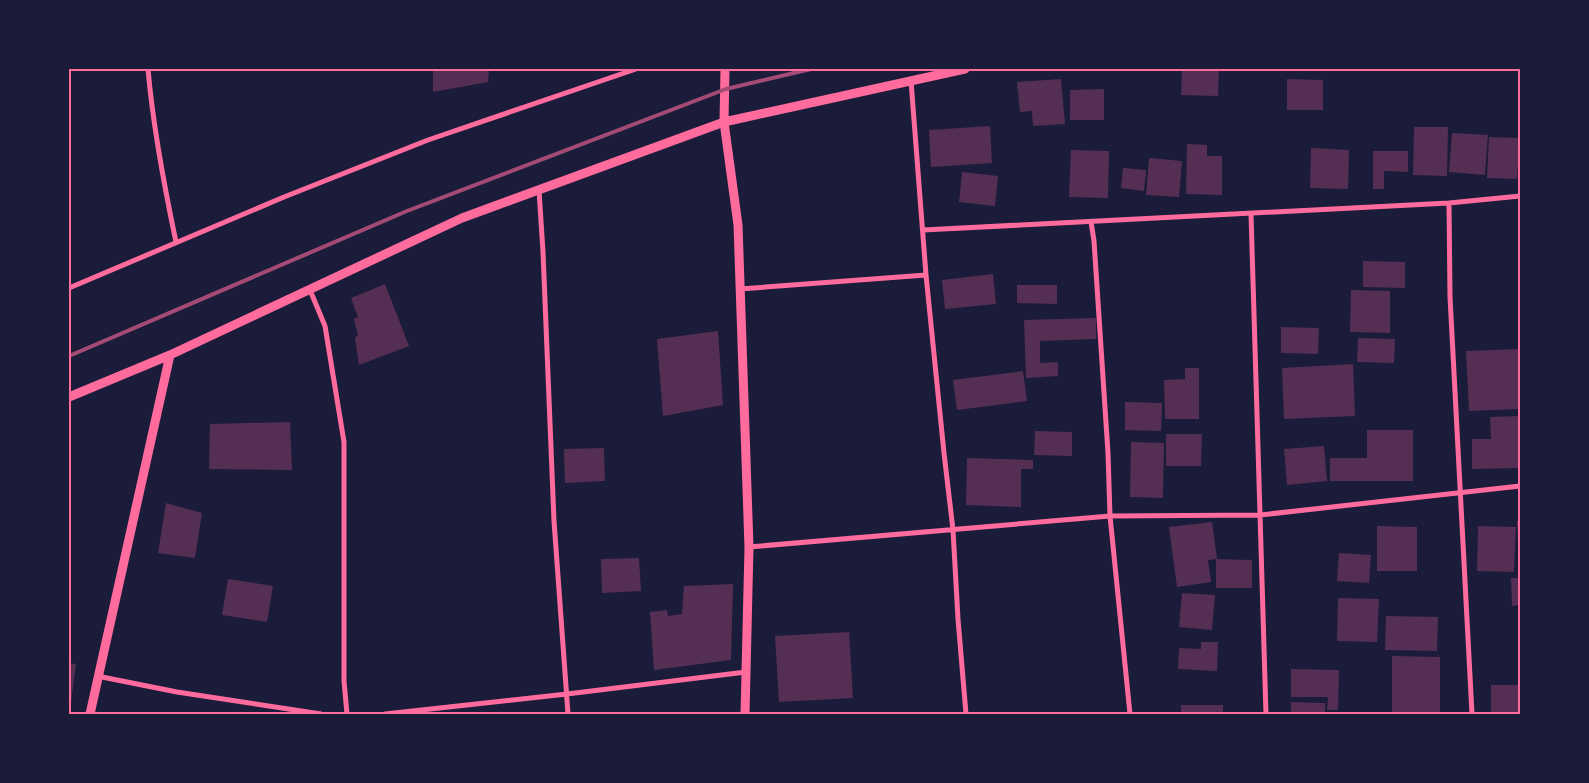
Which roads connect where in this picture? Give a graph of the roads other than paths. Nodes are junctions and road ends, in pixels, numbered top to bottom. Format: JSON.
{"nodes":[{"id":1,"x":148,"y":69,"type":"edge"},
{"id":2,"x":636,"y":69,"type":"edge"},
{"id":3,"x":726,"y":69,"type":"edge"},
{"id":4,"x":965,"y":69,"type":"edge"},
{"id":5,"x":911,"y":81,"type":"junction"},
{"id":6,"x":724,"y":122,"type":"junction"},
{"id":7,"x":539,"y":190,"type":"junction"},
{"id":8,"x":1520,"y":196,"type":"edge"},
{"id":9,"x":1449,"y":203,"type":"junction"},
{"id":10,"x":1251,"y":214,"type":"junction"},
{"id":11,"x":1091,"y":222,"type":"junction"},
{"id":12,"x":923,"y":230,"type":"junction"},
{"id":13,"x":176,"y":242,"type":"junction"},
{"id":14,"x":926,"y":275,"type":"junction"},
{"id":15,"x":69,"y":288,"type":"edge"},
{"id":16,"x":739,"y":289,"type":"junction"},
{"id":17,"x":310,"y":290,"type":"junction"},
{"id":18,"x":170,"y":355,"type":"junction"},
{"id":19,"x":69,"y":397,"type":"edge"},
{"id":20,"x":1520,"y":486,"type":"edge"},
{"id":21,"x":1461,"y":492,"type":"junction"},
{"id":22,"x":1260,"y":515,"type":"junction"},
{"id":23,"x":1110,"y":516,"type":"junction"},
{"id":24,"x":953,"y":530,"type":"junction"},
{"id":25,"x":749,"y":547,"type":"junction"},
{"id":26,"x":746,"y":672,"type":"junction"},
{"id":27,"x":97,"y":676,"type":"junction"},
{"id":28,"x":567,"y":694,"type":"junction"},
{"id":29,"x":90,"y":714,"type":"edge"},
{"id":30,"x":321,"y":714,"type":"edge"},
{"id":31,"x":347,"y":714,"type":"edge"},
{"id":32,"x":385,"y":714,"type":"edge"},
{"id":33,"x":568,"y":714,"type":"edge"},
{"id":34,"x":745,"y":714,"type":"edge"},
{"id":35,"x":966,"y":714,"type":"edge"},
{"id":36,"x":1130,"y":714,"type":"edge"},
{"id":37,"x":1266,"y":714,"type":"edge"},
{"id":38,"x":1472,"y":714,"type":"edge"}],
"edges":[{"from":1,"to":13,"type":"street"},
{"from":2,"to":13,"type":"street"},
{"from":3,"to":6,"type":"street"},
{"from":4,"to":5,"type":"street"},
{"from":5,"to":6,"type":"street"},
{"from":5,"to":12,"type":"street"},
{"from":6,"to":7,"type":"street"},
{"from":6,"to":16,"type":"street"},
{"from":7,"to":17,"type":"street"},
{"from":7,"to":28,"type":"street"},
{"from":8,"to":9,"type":"street"},
{"from":9,"to":10,"type":"street"},
{"from":9,"to":21,"type":"street"},
{"from":10,"to":11,"type":"street"},
{"from":10,"to":22,"type":"street"},
{"from":11,"to":12,"type":"street"},
{"from":11,"to":23,"type":"street"},
{"from":12,"to":14,"type":"street"},
{"from":13,"to":15,"type":"street"},
{"from":14,"to":16,"type":"street"},
{"from":14,"to":24,"type":"street"},
{"from":16,"to":25,"type":"street"},
{"from":17,"to":18,"type":"street"},
{"from":17,"to":31,"type":"street"},
{"from":18,"to":19,"type":"street"},
{"from":18,"to":27,"type":"street"},
{"from":20,"to":21,"type":"street"},
{"from":21,"to":22,"type":"street"},
{"from":21,"to":38,"type":"street"},
{"from":22,"to":23,"type":"street"},
{"from":22,"to":37,"type":"street"},
{"from":23,"to":24,"type":"street"},
{"from":23,"to":36,"type":"street"},
{"from":24,"to":25,"type":"street"},
{"from":24,"to":35,"type":"street"},
{"from":25,"to":26,"type":"street"},
{"from":26,"to":28,"type":"street"},
{"from":26,"to":34,"type":"street"},
{"from":27,"to":29,"type":"street"},
{"from":27,"to":30,"type":"street"},
{"from":28,"to":32,"type":"street"},
{"from":28,"to":33,"type":"street"}]}
